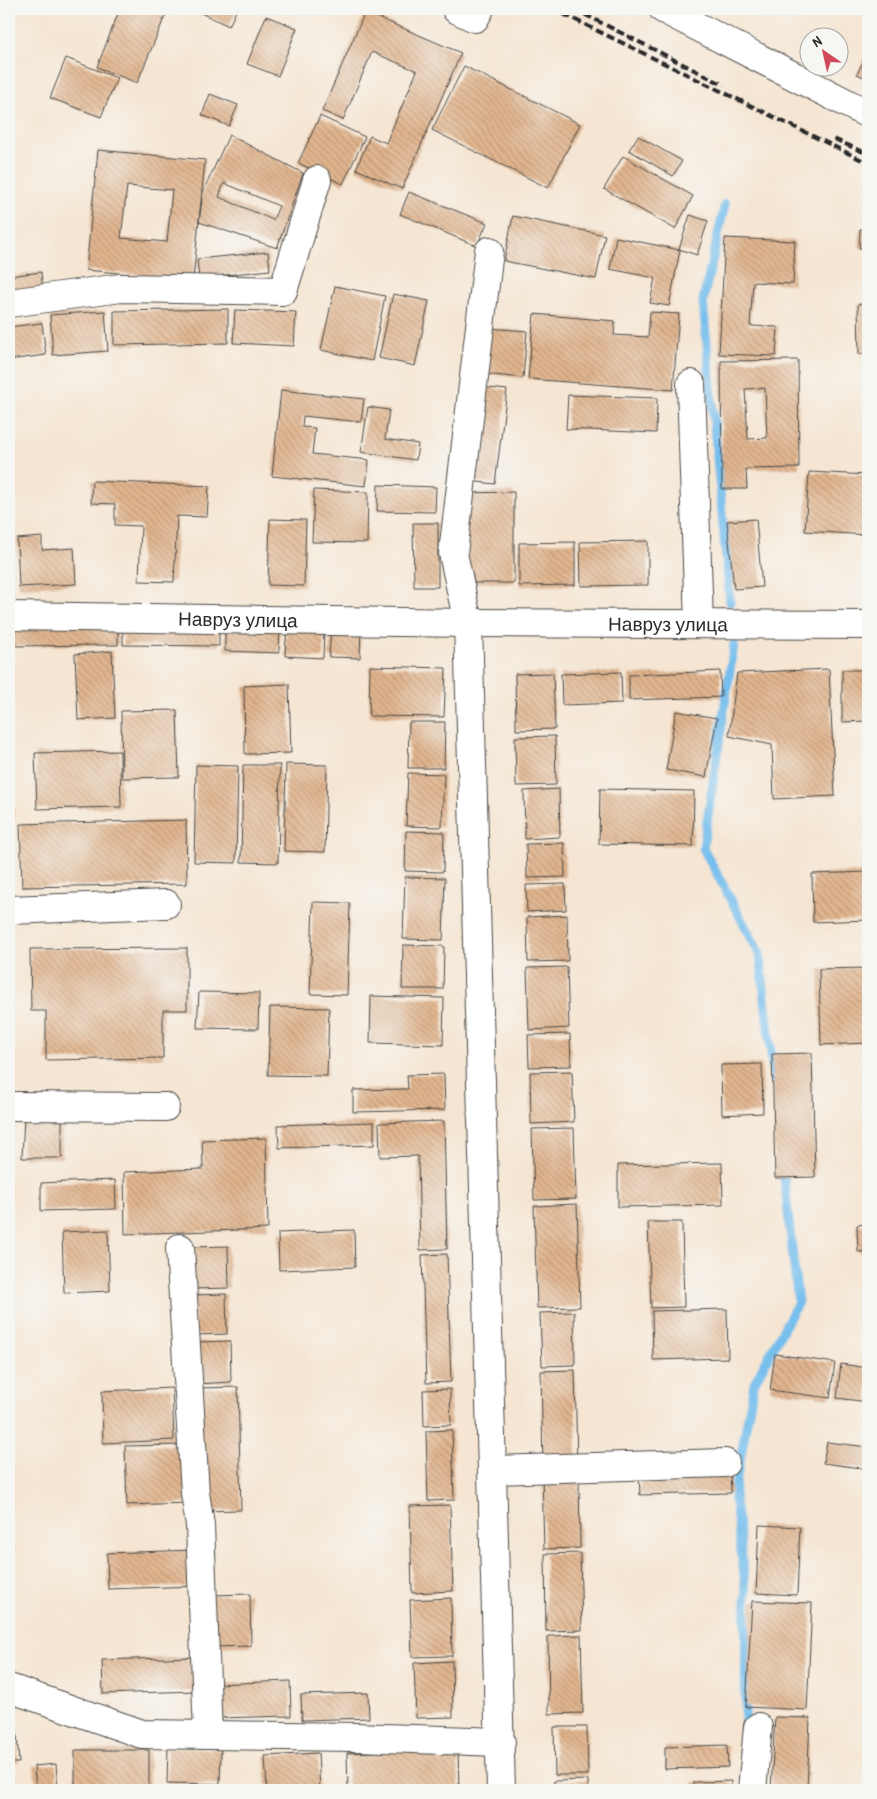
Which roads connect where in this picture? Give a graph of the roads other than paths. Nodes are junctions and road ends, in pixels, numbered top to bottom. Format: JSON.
{"nodes":[{"id":1,"x":456,"y":9,"type":"edge"},
{"id":2,"x":480,"y":9,"type":"edge"},
{"id":3,"x":663,"y":9,"type":"edge"},
{"id":4,"x":868,"y":114,"type":"edge"},
{"id":5,"x":317,"y":180,"type":"dead end"},
{"id":6,"x":489,"y":251,"type":"dead end"},
{"id":7,"x":9,"y":304,"type":"edge"},
{"id":8,"x":691,"y":384,"type":"dead end"},
{"id":9,"x":9,"y":616,"type":"edge"},
{"id":10,"x":468,"y":623,"type":"junction"},
{"id":11,"x":699,"y":624,"type":"junction"},
{"id":12,"x":868,"y":625,"type":"edge"},
{"id":13,"x":166,"y":904,"type":"dead end"},
{"id":14,"x":9,"y":910,"type":"edge"},
{"id":15,"x":9,"y":1106,"type":"edge"},
{"id":16,"x":165,"y":1107,"type":"dead end"},
{"id":17,"x":180,"y":1248,"type":"dead end"},
{"id":18,"x":725,"y":1463,"type":"dead end"},
{"id":19,"x":493,"y":1470,"type":"junction"},
{"id":20,"x":9,"y":1688,"type":"edge"},
{"id":21,"x":758,"y":1727,"type":"dead end"},
{"id":22,"x":208,"y":1735,"type":"junction"},
{"id":23,"x":501,"y":1742,"type":"junction"},
{"id":24,"x":501,"y":1790,"type":"edge"},
{"id":25,"x":752,"y":1790,"type":"edge"}],
"edges":[{"from":1,"to":2,"type":"street"},
{"from":3,"to":4,"type":"street"},
{"from":5,"to":7,"type":"street"},
{"from":6,"to":10,"type":"street"},
{"from":8,"to":11,"type":"street"},
{"from":9,"to":10,"type":"street","name":"Навруз улица"},
{"from":10,"to":11,"type":"street","name":"Навруз улица"},
{"from":10,"to":19,"type":"street"},
{"from":11,"to":12,"type":"street","name":"Навруз улица"},
{"from":13,"to":14,"type":"street"},
{"from":15,"to":16,"type":"street"},
{"from":17,"to":22,"type":"street"},
{"from":18,"to":19,"type":"street"},
{"from":19,"to":23,"type":"street"},
{"from":20,"to":22,"type":"street"},
{"from":21,"to":25,"type":"street"},
{"from":22,"to":23,"type":"street"},
{"from":23,"to":24,"type":"street"}]}
